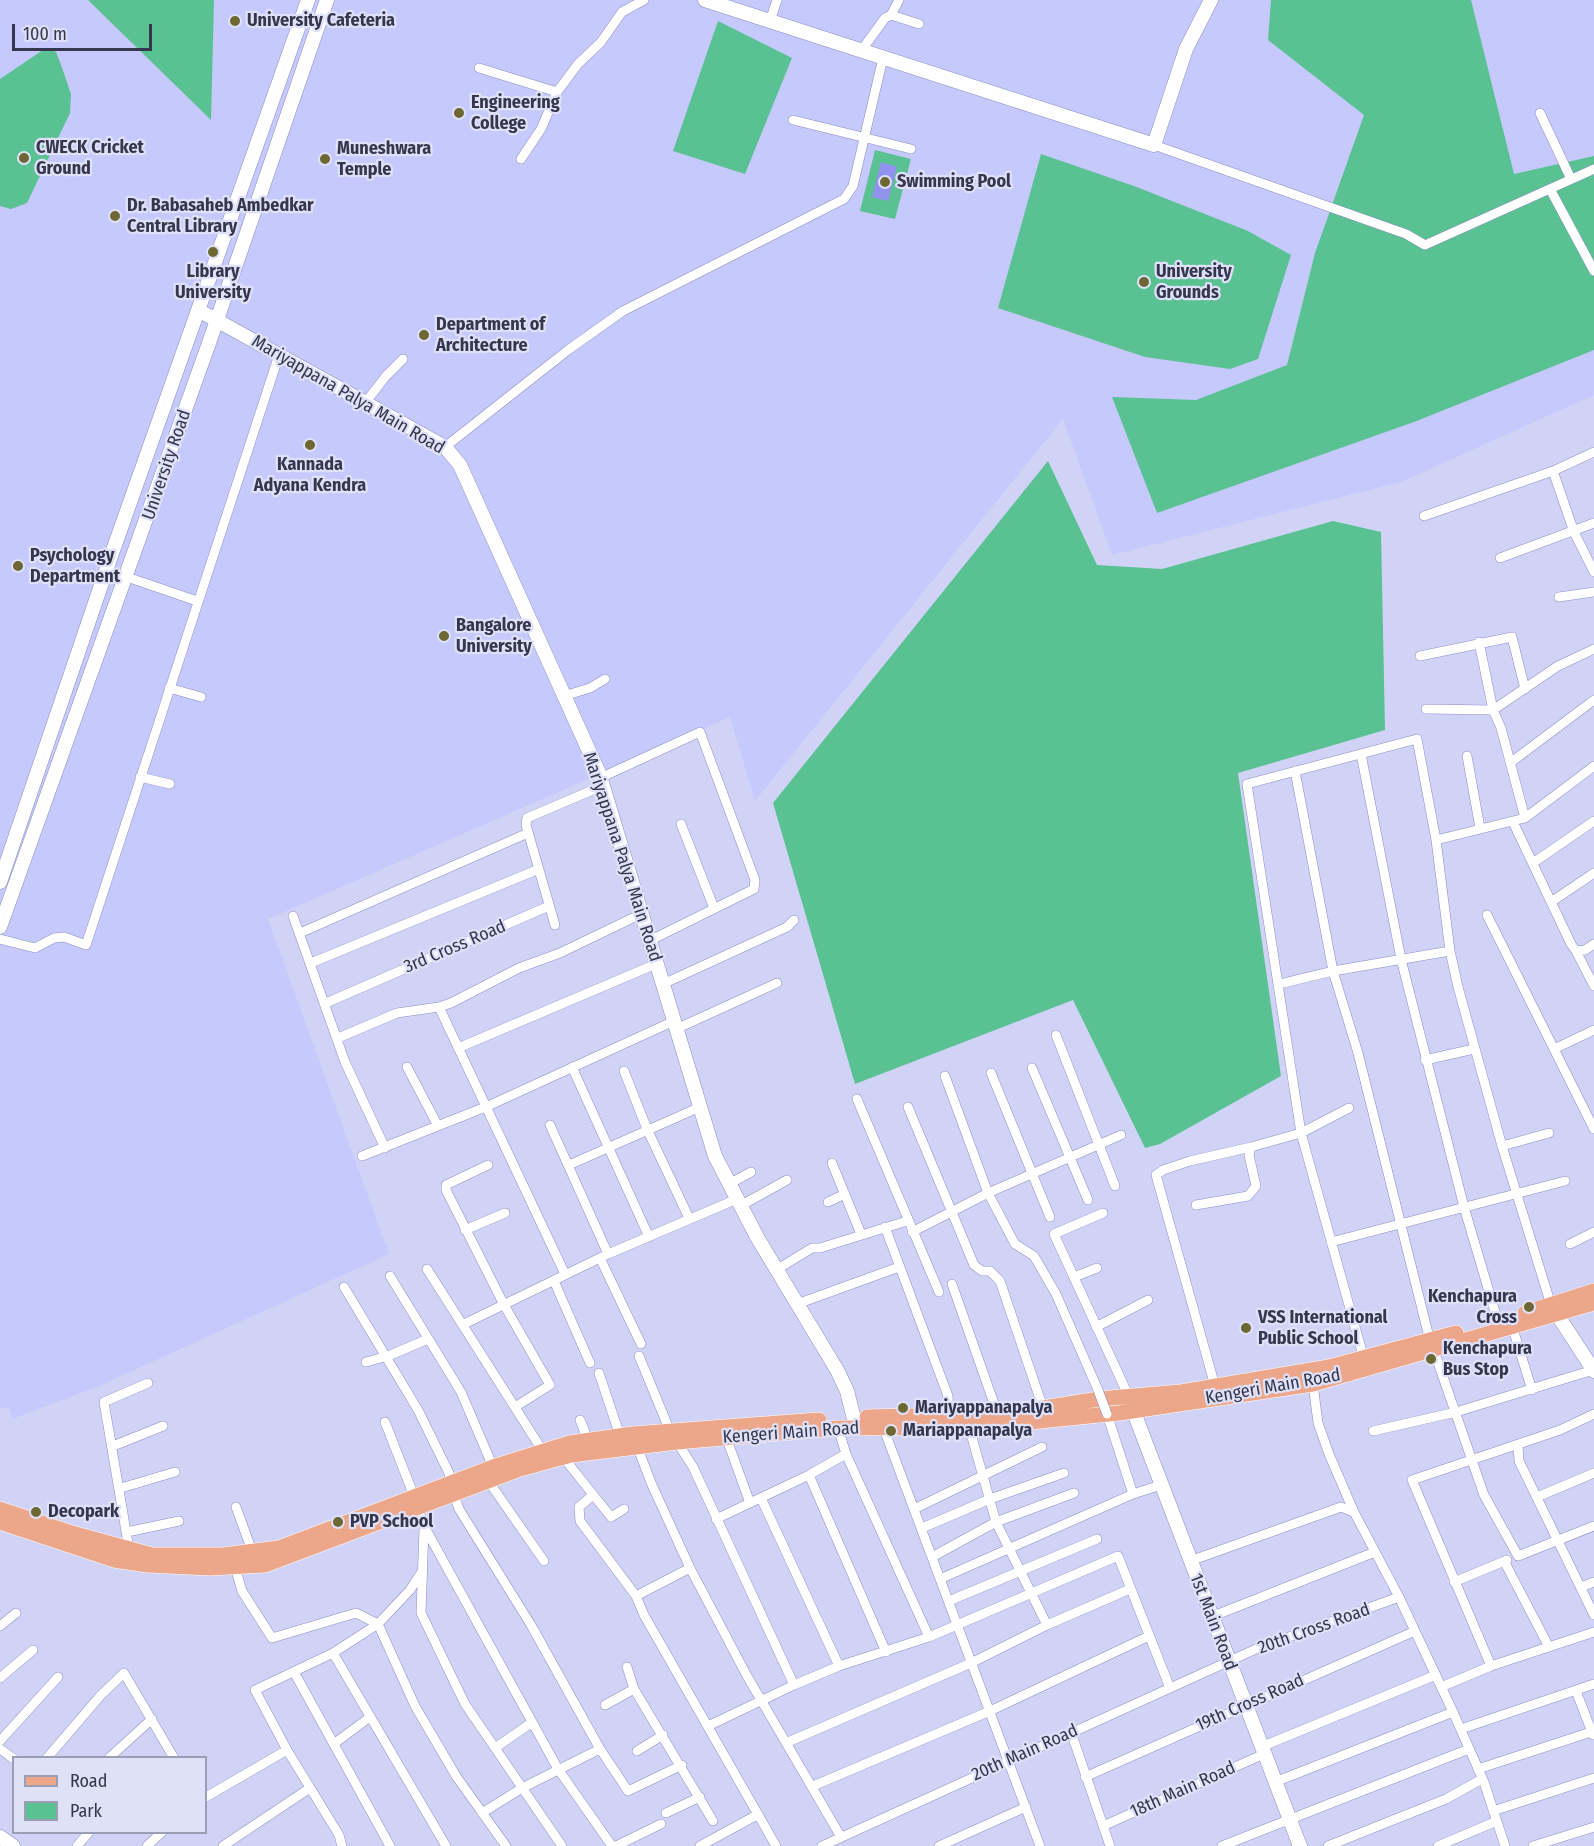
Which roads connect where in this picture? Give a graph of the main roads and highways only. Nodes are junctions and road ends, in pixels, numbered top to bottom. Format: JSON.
{"nodes":[{"id":1,"x":1594,"y":1291,"type":"edge"},
{"id":2,"x":1594,"y":1303,"type":"edge"},
{"id":3,"x":1554,"y":1309,"type":"junction"},
{"id":4,"x":1432,"y":1346,"type":"junction"},
{"id":5,"x":1131,"y":1404,"type":"junction"},
{"id":6,"x":881,"y":1421,"type":"junction"},
{"id":7,"x":855,"y":1422,"type":"junction"},
{"id":8,"x":674,"y":1436,"type":"junction"},
{"id":9,"x":491,"y":1474,"type":"junction"},
{"id":10,"x":416,"y":1502,"type":"junction"},
{"id":11,"x":0,"y":1509,"type":"edge"},
{"id":12,"x":0,"y":1522,"type":"edge"}],
"edges":[{"from":1,"to":3,"type":"main road","name":"Kengeri Main Road"},
{"from":2,"to":3,"type":"main road","name":"Kengeri Main Road"},
{"from":3,"to":4,"type":"main road","name":"Kengeri Main Road"},
{"from":4,"to":5,"type":"main road","name":"Kengeri Main Road"},
{"from":4,"to":5,"type":"main road","name":"Kengeri Main Road"},
{"from":5,"to":6,"type":"main road","name":"Kengeri Main Road"},
{"from":5,"to":6,"type":"main road","name":"Kengeri Main Road"},
{"from":6,"to":7,"type":"main road","name":"Kengeri Main Road"},
{"from":7,"to":8,"type":"main road","name":"Kengeri Main Road"},
{"from":7,"to":8,"type":"main road","name":"Kengeri Main Road"},
{"from":8,"to":9,"type":"main road","name":"Kengeri Main Road"},
{"from":8,"to":9,"type":"main road","name":"Kengeri Main Road"},
{"from":9,"to":10,"type":"main road","name":"Kengeri Main Road"},
{"from":10,"to":11,"type":"main road","name":"Kengeri Main Road"},
{"from":10,"to":12,"type":"main road","name":"Kengeri Main Road"}]}
